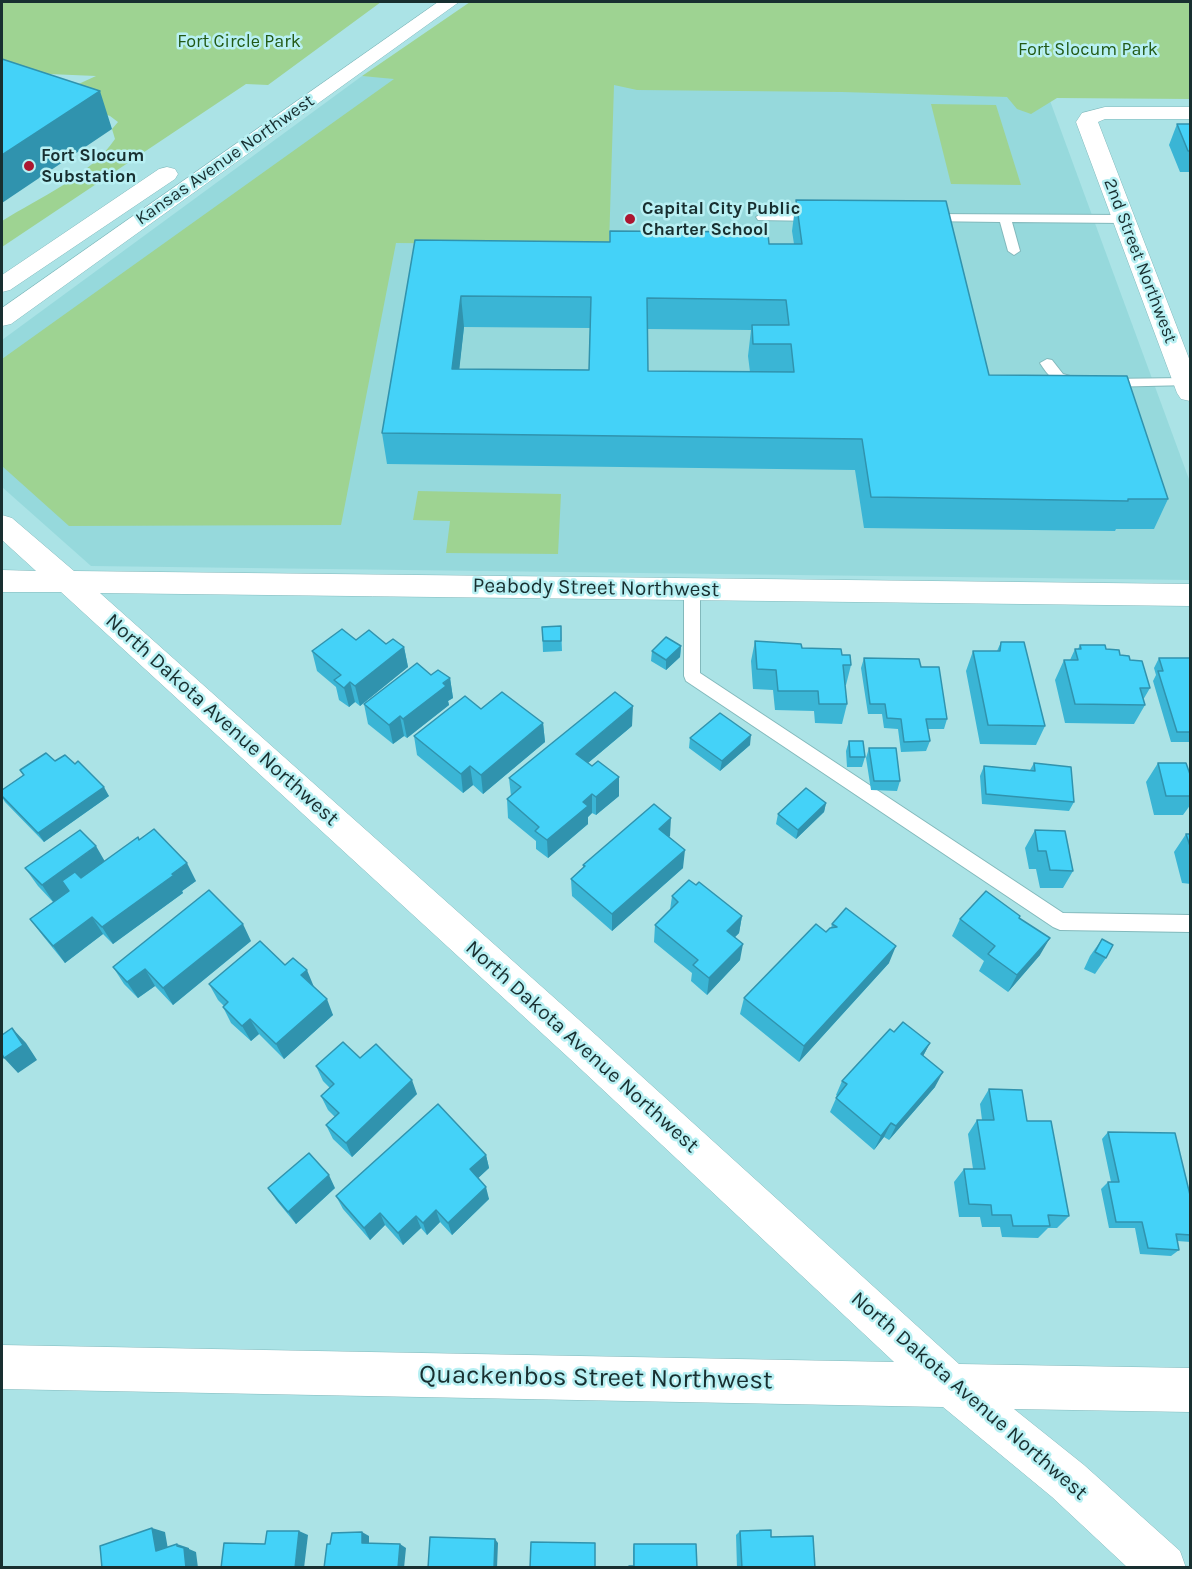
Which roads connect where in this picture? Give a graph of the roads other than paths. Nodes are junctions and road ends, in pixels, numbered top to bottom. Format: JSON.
{"nodes":[{"id":1,"x":422,"y":2,"type":"edge"},
{"id":2,"x":450,"y":2,"type":"edge"},
{"id":3,"x":1191,"y":113,"type":"edge"},
{"id":4,"x":239,"y":126,"type":"dead end"},
{"id":5,"x":180,"y":165,"type":"dead end"},
{"id":6,"x":762,"y":217,"type":"dead end"},
{"id":7,"x":831,"y":218,"type":"edge"},
{"id":8,"x":912,"y":218,"type":"edge"},
{"id":9,"x":1005,"y":219,"type":"junction"},
{"id":10,"x":1124,"y":219,"type":"junction"},
{"id":11,"x":1014,"y":251,"type":"dead end"},
{"id":12,"x":2,"y":285,"type":"edge"},
{"id":13,"x":2,"y":319,"type":"edge"},
{"id":14,"x":1047,"y":363,"type":"dead end"},
{"id":15,"x":1042,"y":381,"type":"edge"},
{"id":16,"x":1064,"y":381,"type":"junction"},
{"id":17,"x":1188,"y":388,"type":"edge"},
{"id":18,"x":2,"y":525,"type":"edge"},
{"id":19,"x":2,"y":581,"type":"edge"},
{"id":20,"x":68,"y":581,"type":"junction"},
{"id":21,"x":693,"y":589,"type":"junction"},
{"id":22,"x":1191,"y":595,"type":"edge"},
{"id":23,"x":1191,"y":924,"type":"edge"},
{"id":24,"x":2,"y":1368,"type":"edge"},
{"id":25,"x":950,"y":1385,"type":"junction"},
{"id":26,"x":1191,"y":1390,"type":"edge"},
{"id":27,"x":1163,"y":1568,"type":"edge"}],
"edges":[{"from":1,"to":4,"type":"street","name":"Kansas Avenue Northwest"},
{"from":2,"to":13,"type":"street","name":"Kansas Avenue Northwest"},
{"from":3,"to":10,"type":"street","name":"2nd Street Northwest"},
{"from":5,"to":12,"type":"street","name":"Kansas Avenue Northwest"},
{"from":6,"to":7,"type":"lane"},
{"from":8,"to":9,"type":"lane"},
{"from":9,"to":10,"type":"lane"},
{"from":9,"to":11,"type":"lane"},
{"from":10,"to":17,"type":"street","name":"2nd Street Northwest"},
{"from":14,"to":16,"type":"lane"},
{"from":15,"to":16,"type":"lane"},
{"from":16,"to":17,"type":"lane"},
{"from":18,"to":20,"type":"street","name":"North Dakota Avenue Northwest"},
{"from":19,"to":20,"type":"street","name":"Peabody Street Northwest"},
{"from":20,"to":21,"type":"street","name":"Peabody Street Northwest"},
{"from":20,"to":25,"type":"street","name":"North Dakota Avenue Northwest"},
{"from":21,"to":22,"type":"street","name":"Peabody Street Northwest"},
{"from":21,"to":23,"type":"lane"},
{"from":24,"to":25,"type":"street","name":"Quackenbos Street Northwest"},
{"from":25,"to":26,"type":"street","name":"Quackenbos Street Northwest"},
{"from":25,"to":27,"type":"street","name":"North Dakota Avenue Northwest"}]}
